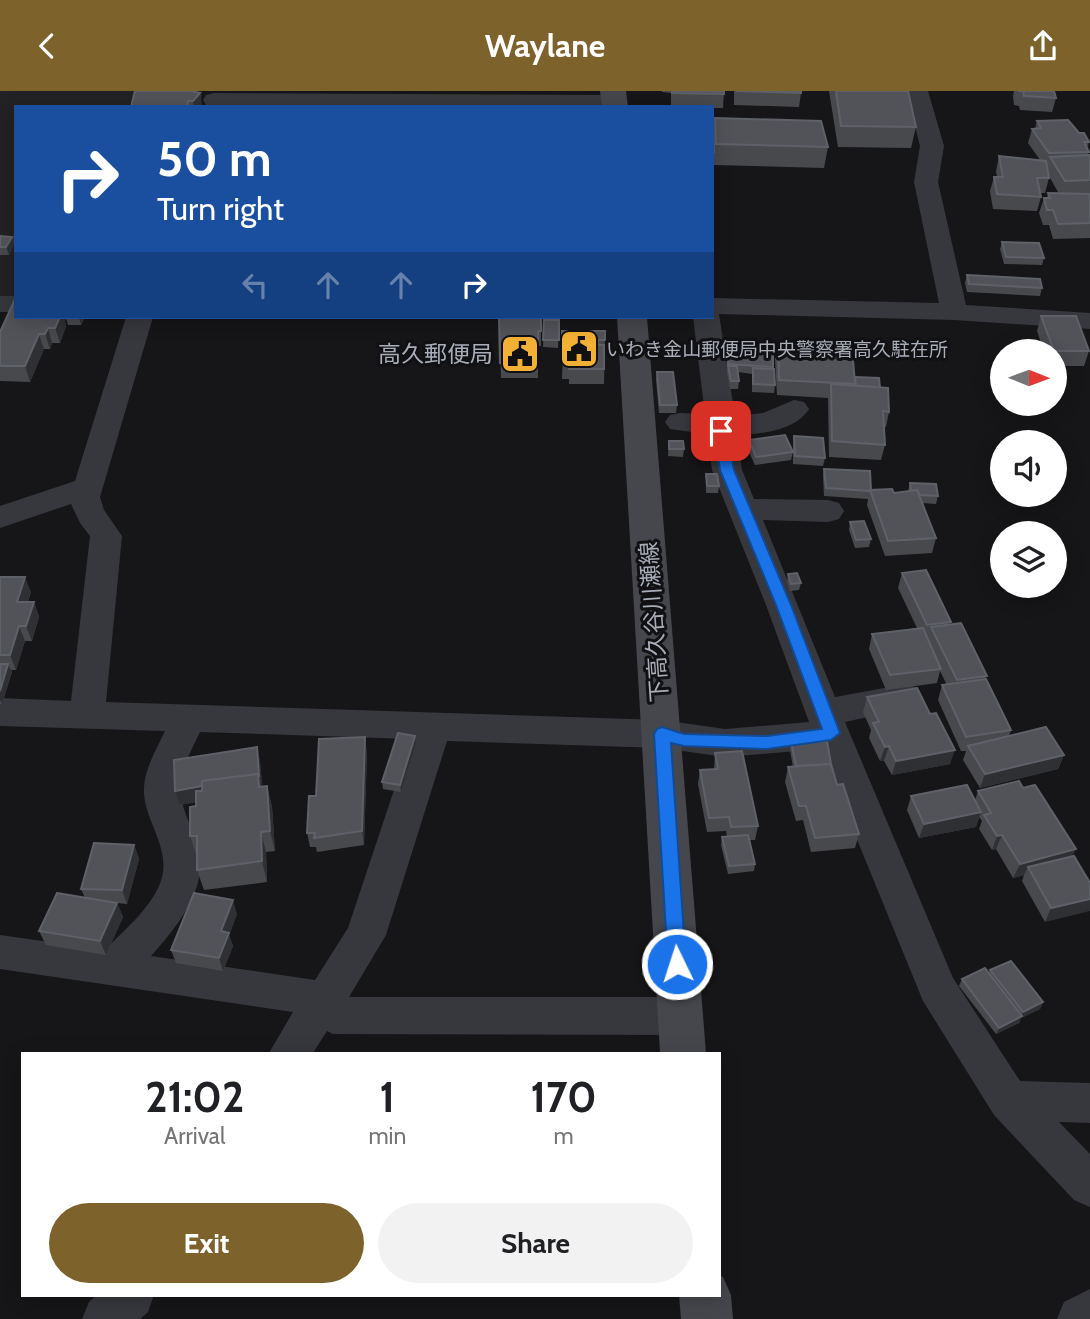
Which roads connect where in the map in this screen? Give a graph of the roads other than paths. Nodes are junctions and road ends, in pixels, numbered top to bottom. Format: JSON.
{"nodes":[{"id":1,"x":917,"y":91,"type":"edge"},
{"id":2,"x":214,"y":99,"type":"edge"},
{"id":3,"x":614,"y":100,"type":"edge"},
{"id":4,"x":714,"y":306,"type":"edge"},
{"id":5,"x":954,"y":312,"type":"junction"},
{"id":6,"x":138,"y":319,"type":"edge"},
{"id":7,"x":632,"y":319,"type":"edge"},
{"id":8,"x":707,"y":319,"type":"edge"},
{"id":9,"x":1090,"y":321,"type":"edge"},
{"id":10,"x":794,"y":409,"type":"dead end"},
{"id":11,"x":680,"y":422,"type":"dead end"},
{"id":12,"x":720,"y":424,"type":"junction"},
{"id":13,"x":86,"y":488,"type":"junction"},
{"id":14,"x":743,"y":509,"type":"junction"},
{"id":15,"x":828,"y":511,"type":"dead end"},
{"id":16,"x":0,"y":517,"type":"edge"},
{"id":17,"x":906,"y":697,"type":"edge"},
{"id":18,"x":0,"y":712,"type":"edge"},
{"id":19,"x":87,"y":714,"type":"junction"},
{"id":20,"x":189,"y":717,"type":"junction"},
{"id":21,"x":827,"y":723,"type":"junction"},
{"id":22,"x":434,"y":725,"type":"junction"},
{"id":23,"x":662,"y":734,"type":"junction"},
{"id":24,"x":0,"y":952,"type":"edge"},
{"id":25,"x":114,"y":968,"type":"junction"},
{"id":26,"x":321,"y":1006,"type":"junction"},
{"id":27,"x":682,"y":1035,"type":"edge"},
{"id":28,"x":291,"y":1052,"type":"edge"},
{"id":29,"x":1009,"y":1101,"type":"junction"},
{"id":30,"x":1090,"y":1104,"type":"edge"},
{"id":31,"x":1090,"y":1185,"type":"edge"},
{"id":32,"x":705,"y":1297,"type":"edge"},
{"id":33,"x":1090,"y":1314,"type":"edge"},
{"id":34,"x":707,"y":1319,"type":"edge"},
{"id":35,"x":1081,"y":1319,"type":"edge"}],
"edges":[{"from":1,"to":5,"type":"street"},
{"from":2,"to":3,"type":"street"},
{"from":4,"to":5,"type":"street"},
{"from":5,"to":9,"type":"street"},
{"from":6,"to":13,"type":"street"},
{"from":7,"to":23,"type":"main road","name":"下高久谷川瀬線"},
{"from":8,"to":12,"type":"street"},
{"from":10,"to":12,"type":"street"},
{"from":11,"to":12,"type":"street"},
{"from":12,"to":14,"type":"street"},
{"from":13,"to":16,"type":"street"},
{"from":13,"to":19,"type":"street"},
{"from":14,"to":15,"type":"street"},
{"from":14,"to":21,"type":"street"},
{"from":17,"to":21,"type":"street"},
{"from":18,"to":19,"type":"street"},
{"from":19,"to":20,"type":"street"},
{"from":20,"to":22,"type":"street"},
{"from":20,"to":25,"type":"street"},
{"from":21,"to":23,"type":"street"},
{"from":21,"to":29,"type":"street"},
{"from":22,"to":23,"type":"street"},
{"from":22,"to":26,"type":"street"},
{"from":23,"to":27,"type":"main road","name":"下高久谷川瀬線"},
{"from":24,"to":25,"type":"street"},
{"from":25,"to":26,"type":"street"},
{"from":26,"to":27,"type":"street"},
{"from":26,"to":28,"type":"street"},
{"from":29,"to":30,"type":"street"},
{"from":29,"to":31,"type":"street"},
{"from":32,"to":34,"type":"main road"},
{"from":33,"to":35,"type":"street"}]}
